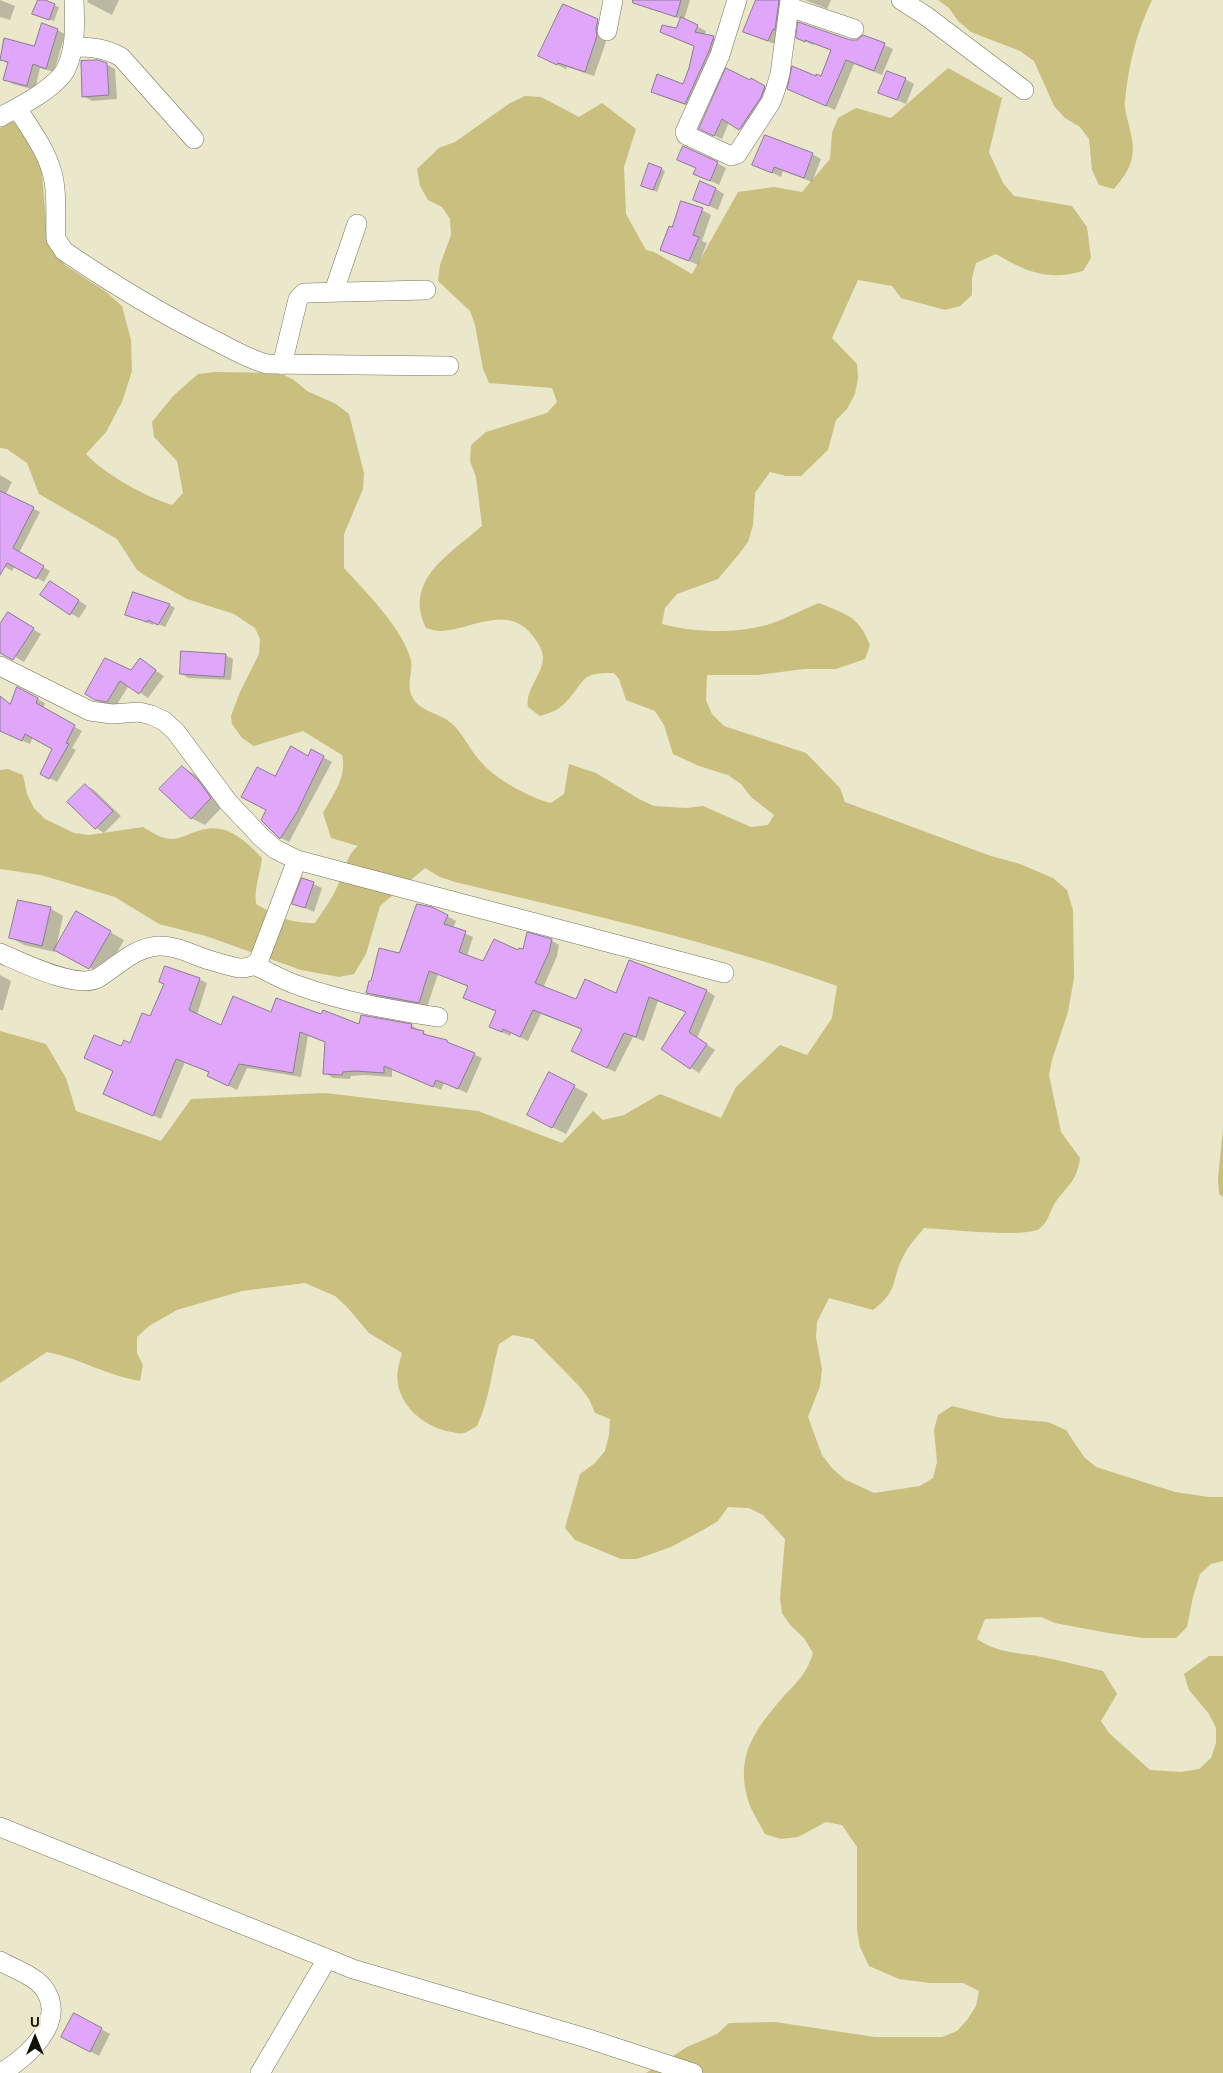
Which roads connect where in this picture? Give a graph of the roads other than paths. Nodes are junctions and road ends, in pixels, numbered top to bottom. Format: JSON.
{"nodes":[{"id":1,"x":74,"y":0,"type":"edge"},
{"id":2,"x":614,"y":0,"type":"edge"},
{"id":3,"x":737,"y":0,"type":"edge"},
{"id":4,"x":900,"y":0,"type":"edge"},
{"id":5,"x":790,"y":4,"type":"edge"},
{"id":6,"x":854,"y":29,"type":"dead end"},
{"id":7,"x":607,"y":31,"type":"dead end"},
{"id":8,"x":73,"y":47,"type":"junction"},
{"id":9,"x":1024,"y":90,"type":"dead end"},
{"id":10,"x":17,"y":108,"type":"junction"},
{"id":11,"x":0,"y":117,"type":"edge"},
{"id":12,"x":194,"y":139,"type":"dead end"},
{"id":13,"x":357,"y":224,"type":"dead end"},
{"id":14,"x":426,"y":290,"type":"dead end"},
{"id":15,"x":334,"y":291,"type":"junction"},
{"id":16,"x":282,"y":364,"type":"junction"},
{"id":17,"x":449,"y":366,"type":"dead end"},
{"id":18,"x":0,"y":666,"type":"edge"},
{"id":19,"x":297,"y":860,"type":"junction"},
{"id":20,"x":0,"y":953,"type":"edge"},
{"id":21,"x":254,"y":965,"type":"junction"},
{"id":22,"x":724,"y":973,"type":"dead end"},
{"id":23,"x":438,"y":1017,"type":"dead end"},
{"id":24,"x":0,"y":1827,"type":"edge"},
{"id":25,"x":328,"y":1960,"type":"junction"},
{"id":26,"x":0,"y":1962,"type":"edge"},
{"id":27,"x":1,"y":2073,"type":"edge"},
{"id":28,"x":260,"y":2073,"type":"edge"},
{"id":29,"x":693,"y":2073,"type":"edge"}],
"edges":[{"from":1,"to":8,"type":"street"},
{"from":2,"to":7,"type":"street"},
{"from":3,"to":5,"type":"street"},
{"from":4,"to":9,"type":"street"},
{"from":5,"to":6,"type":"street"},
{"from":8,"to":10,"type":"street"},
{"from":8,"to":12,"type":"street"},
{"from":10,"to":11,"type":"street"},
{"from":10,"to":16,"type":"street"},
{"from":13,"to":15,"type":"street"},
{"from":14,"to":15,"type":"street"},
{"from":15,"to":16,"type":"street"},
{"from":16,"to":17,"type":"street"},
{"from":18,"to":19,"type":"street"},
{"from":19,"to":21,"type":"street"},
{"from":19,"to":22,"type":"street"},
{"from":20,"to":21,"type":"street"},
{"from":21,"to":23,"type":"street"},
{"from":24,"to":25,"type":"street"},
{"from":25,"to":28,"type":"street"},
{"from":25,"to":29,"type":"street"},
{"from":26,"to":27,"type":"street"}]}
